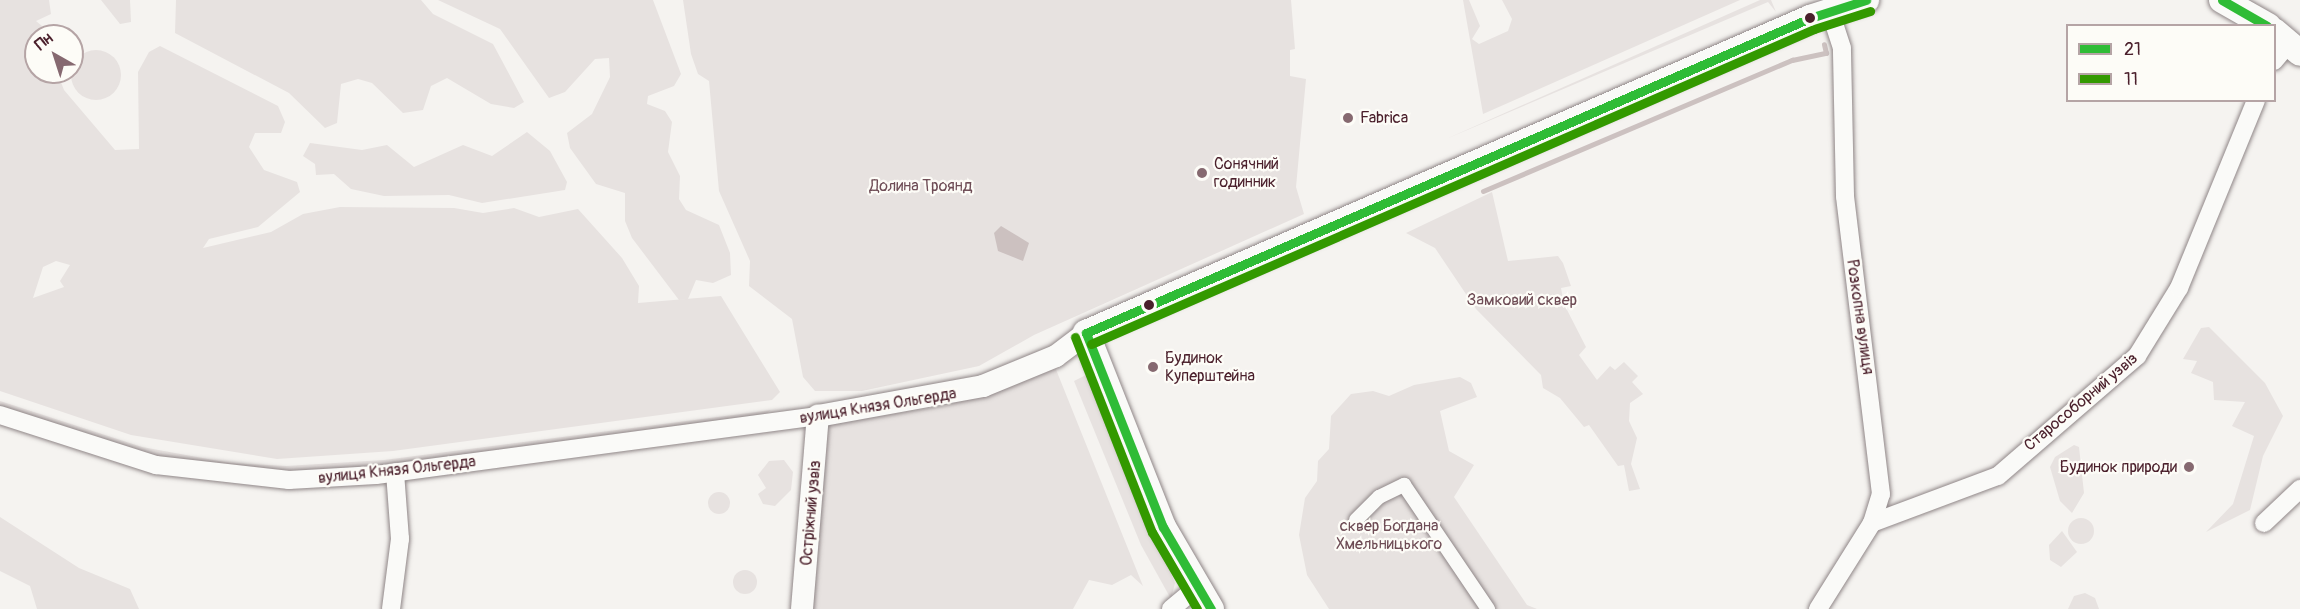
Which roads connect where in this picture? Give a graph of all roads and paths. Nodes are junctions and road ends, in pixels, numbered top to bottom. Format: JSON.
{"nodes":[{"id":1,"x":1866,"y":0,"type":"edge"},
{"id":2,"x":2222,"y":0,"type":"edge"},
{"id":3,"x":1830,"y":10,"type":"junction"},
{"id":4,"x":2264,"y":24,"type":"edge"},
{"id":5,"x":2255,"y":102,"type":"edge"},
{"id":6,"x":1086,"y":333,"type":"junction"},
{"id":7,"x":0,"y":415,"type":"edge"},
{"id":8,"x":818,"y":416,"type":"junction"},
{"id":9,"x":395,"y":472,"type":"junction"},
{"id":10,"x":2300,"y":489,"type":"edge"},
{"id":11,"x":1356,"y":520,"type":"dead end"},
{"id":12,"x":1872,"y":523,"type":"junction"},
{"id":13,"x":2264,"y":523,"type":"dead end"},
{"id":14,"x":1196,"y":588,"type":"junction"},
{"id":15,"x":391,"y":609,"type":"edge"},
{"id":16,"x":802,"y":609,"type":"edge"},
{"id":17,"x":1171,"y":609,"type":"edge"},
{"id":18,"x":1211,"y":609,"type":"edge"},
{"id":19,"x":1488,"y":609,"type":"edge"},
{"id":20,"x":1818,"y":609,"type":"edge"}],
"edges":[{"from":1,"to":3,"type":"main road","name":"вулиця Князя Ольгерда"},
{"from":2,"to":4,"type":"main road"},
{"from":3,"to":6,"type":"main road","name":"вулиця Князя Ольгерда"},
{"from":3,"to":12,"type":"street","name":"Розкопна вулиця"},
{"from":5,"to":12,"type":"street","name":"Старособорний узвіз"},
{"from":6,"to":8,"type":"street","name":"вулиця Князя Ольгерда"},
{"from":6,"to":14,"type":"main road"},
{"from":7,"to":9,"type":"street","name":"вулиця Князя Ольгерда"},
{"from":8,"to":9,"type":"street","name":"вулиця Князя Ольгерда"},
{"from":8,"to":16,"type":"street","name":"Остріжний узвіз"},
{"from":9,"to":15,"type":"street"},
{"from":10,"to":13,"type":"street"},
{"from":11,"to":19,"type":"street"},
{"from":12,"to":20,"type":"street","name":"Розкопна вулиця"},
{"from":14,"to":17,"type":"street"},
{"from":14,"to":18,"type":"main road"}]}
